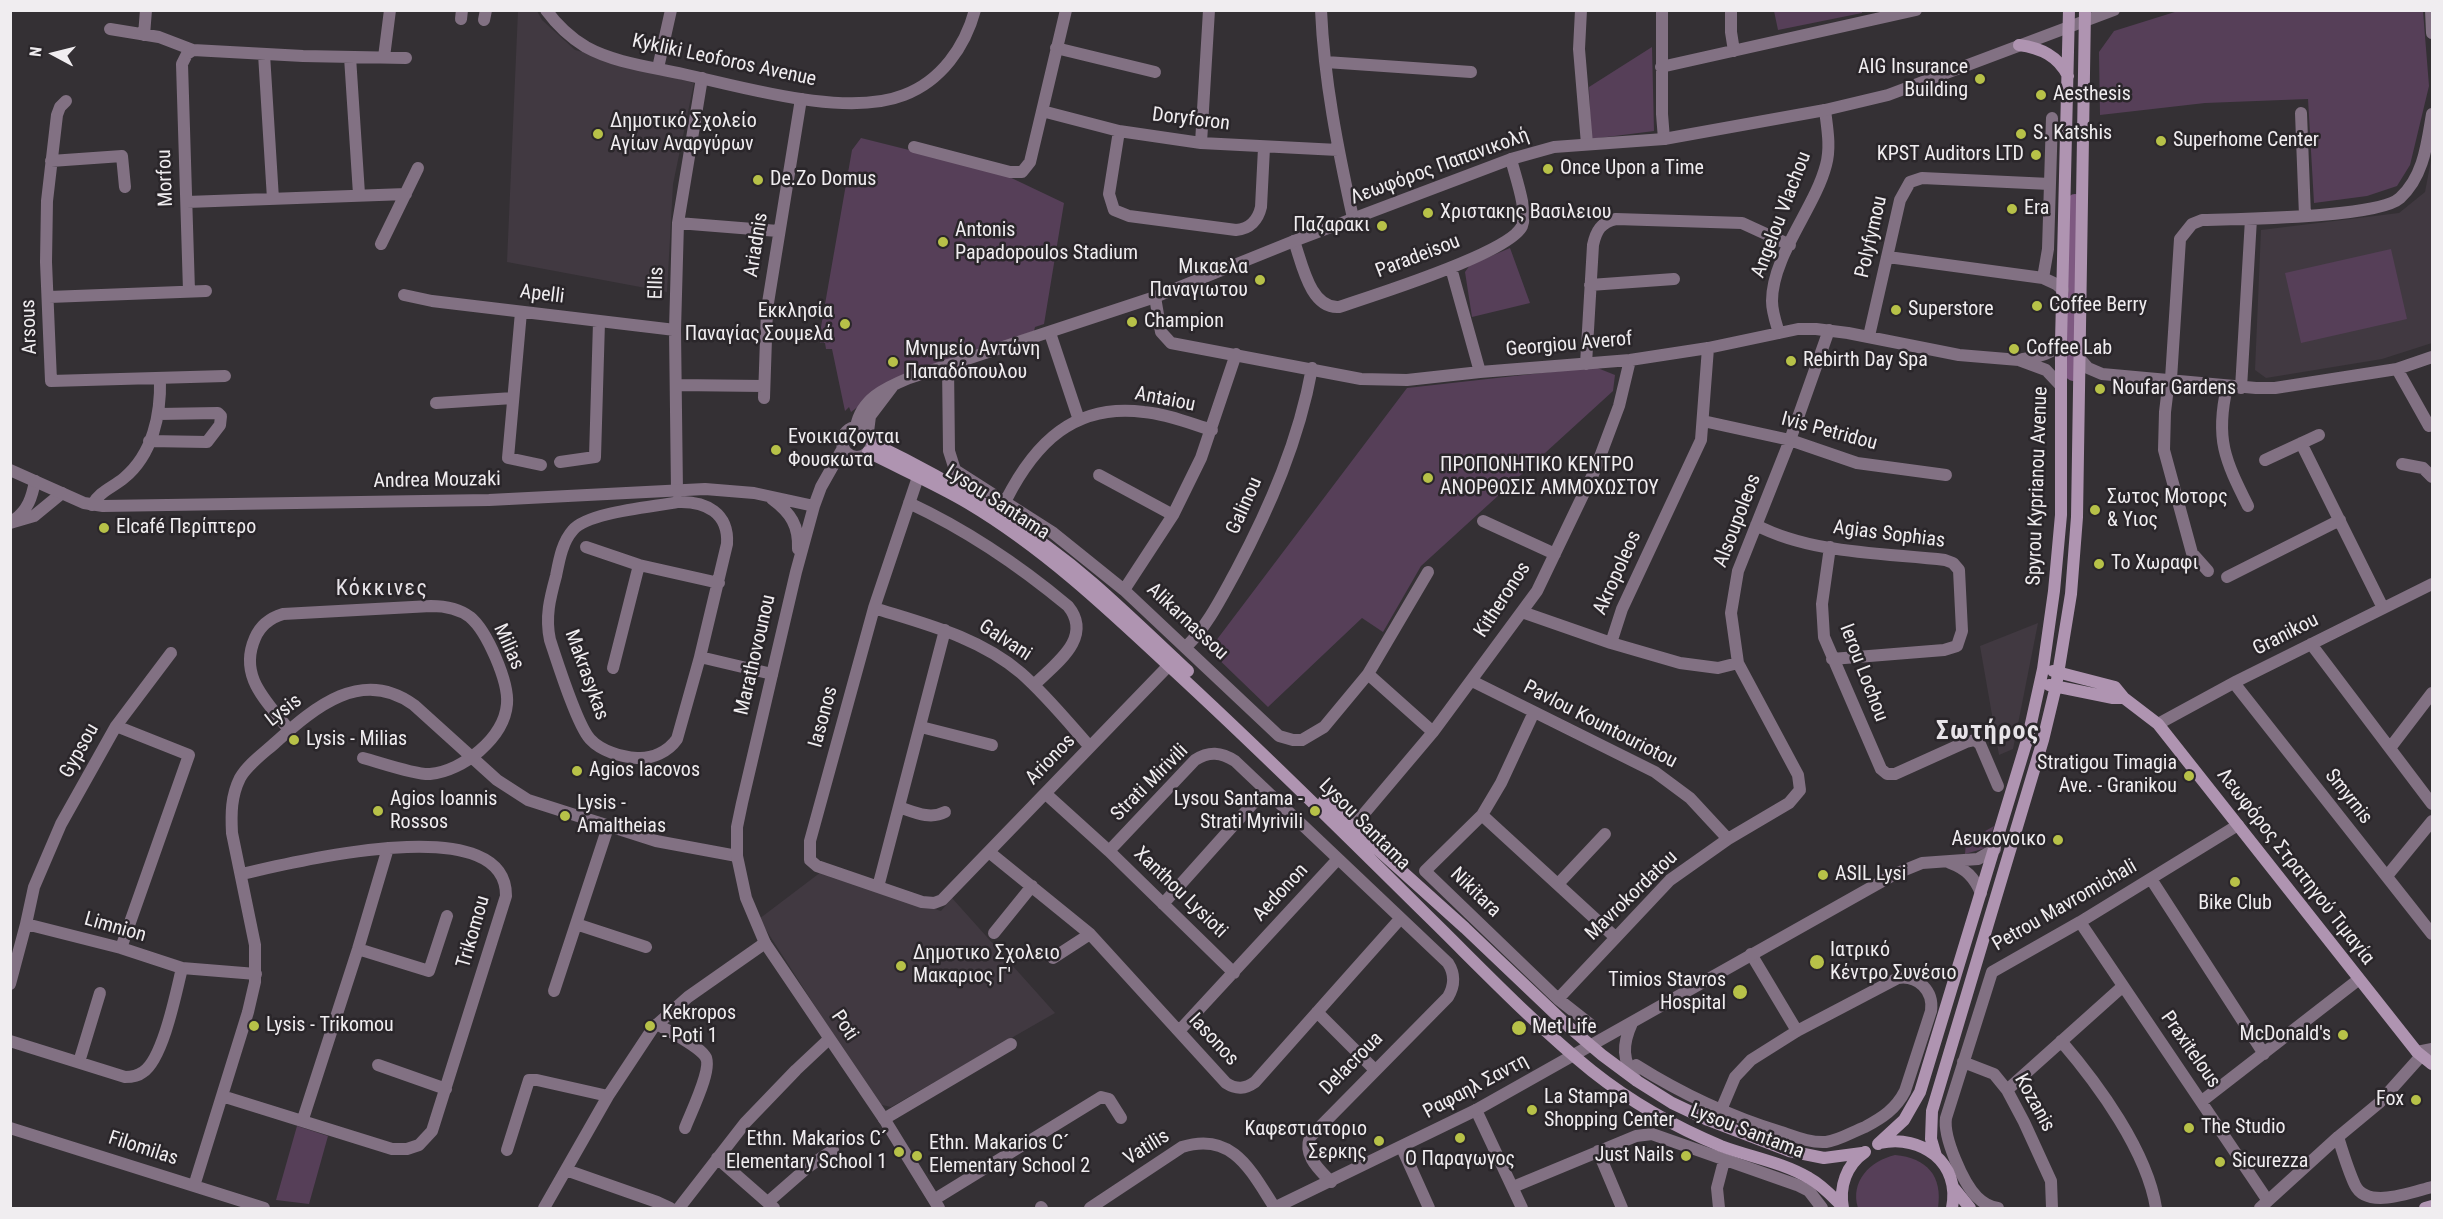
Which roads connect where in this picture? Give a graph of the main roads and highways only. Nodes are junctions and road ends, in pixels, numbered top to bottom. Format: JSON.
{"nodes":[{"id":1,"x":2069,"y":10,"type":"edge"},
{"id":2,"x":2085,"y":16,"type":"edge"},
{"id":3,"x":2019,"y":45,"type":"road end"},
{"id":4,"x":2068,"y":77,"type":"junction"},
{"id":5,"x":1172,"y":662,"type":"junction"},
{"id":6,"x":2043,"y":669,"type":"junction"},
{"id":7,"x":2059,"y":672,"type":"junction"},
{"id":8,"x":2040,"y":683,"type":"junction"},
{"id":9,"x":2056,"y":686,"type":"junction"},
{"id":10,"x":2124,"y":698,"type":"junction"},
{"id":11,"x":1348,"y":831,"type":"junction"},
{"id":12,"x":2433,"y":1064,"type":"edge"},
{"id":13,"x":1878,"y":1144,"type":"junction"},
{"id":14,"x":1862,"y":1153,"type":"junction"},
{"id":15,"x":1936,"y":1156,"type":"junction"},
{"id":16,"x":1952,"y":1186,"type":"junction"},
{"id":17,"x":2433,"y":1206,"type":"edge"},
{"id":18,"x":1842,"y":1207,"type":"edge"},
{"id":19,"x":1952,"y":1209,"type":"edge"},
{"id":20,"x":1970,"y":1209,"type":"edge"},
{"id":21,"x":2425,"y":1209,"type":"edge"}],
"edges":[{"from":1,"to":4,"type":"main road","name":"Spyrou Kyprianou Avenue"},
{"from":2,"to":7,"type":"main road","name":"Spyrou Kyprianou Avenue"},
{"from":3,"to":4,"type":"main road"},
{"from":4,"to":6,"type":"main road","name":"Spyrou Kyprianou Avenue"},
{"from":5,"to":5,"type":"main road","name":"Lysou Santama"},
{"from":5,"to":11,"type":"main road","name":"Lysou Santama"},
{"from":6,"to":7,"type":"main road","name":"Λεωφόρος Στρατηγού Τιμαγία"},
{"from":6,"to":8,"type":"main road","name":"Spyrou Kyprianou Avenue"},
{"from":7,"to":9,"type":"main road","name":"Spyrou Kyprianou Avenue"},
{"from":7,"to":10,"type":"main road","name":"Λεωφόρος Στρατηγού Τιμαγία"},
{"from":8,"to":9,"type":"main road","name":"Λεωφόρος Στρατηγού Τιμαγία"},
{"from":8,"to":13,"type":"main road","name":"Spyrou Kyprianou Avenue"},
{"from":9,"to":10,"type":"main road","name":"Λεωφόρος Στρατηγού Τιμαγία"},
{"from":9,"to":15,"type":"main road","name":"Spyrou Kyprianou Avenue"},
{"from":10,"to":12,"type":"main road","name":"Λεωφόρος Στρατηγού Τιμαγία"},
{"from":11,"to":14,"type":"main road","name":"Lysou Santama"},
{"from":11,"to":18,"type":"main road","name":"Lysou Santama"},
{"from":13,"to":14,"type":"main road"},
{"from":13,"to":15,"type":"main road"},
{"from":14,"to":18,"type":"main road"},
{"from":15,"to":16,"type":"main road"},
{"from":16,"to":19,"type":"main road"},
{"from":16,"to":20,"type":"main road"},
{"from":17,"to":21,"type":"main road"}]}
